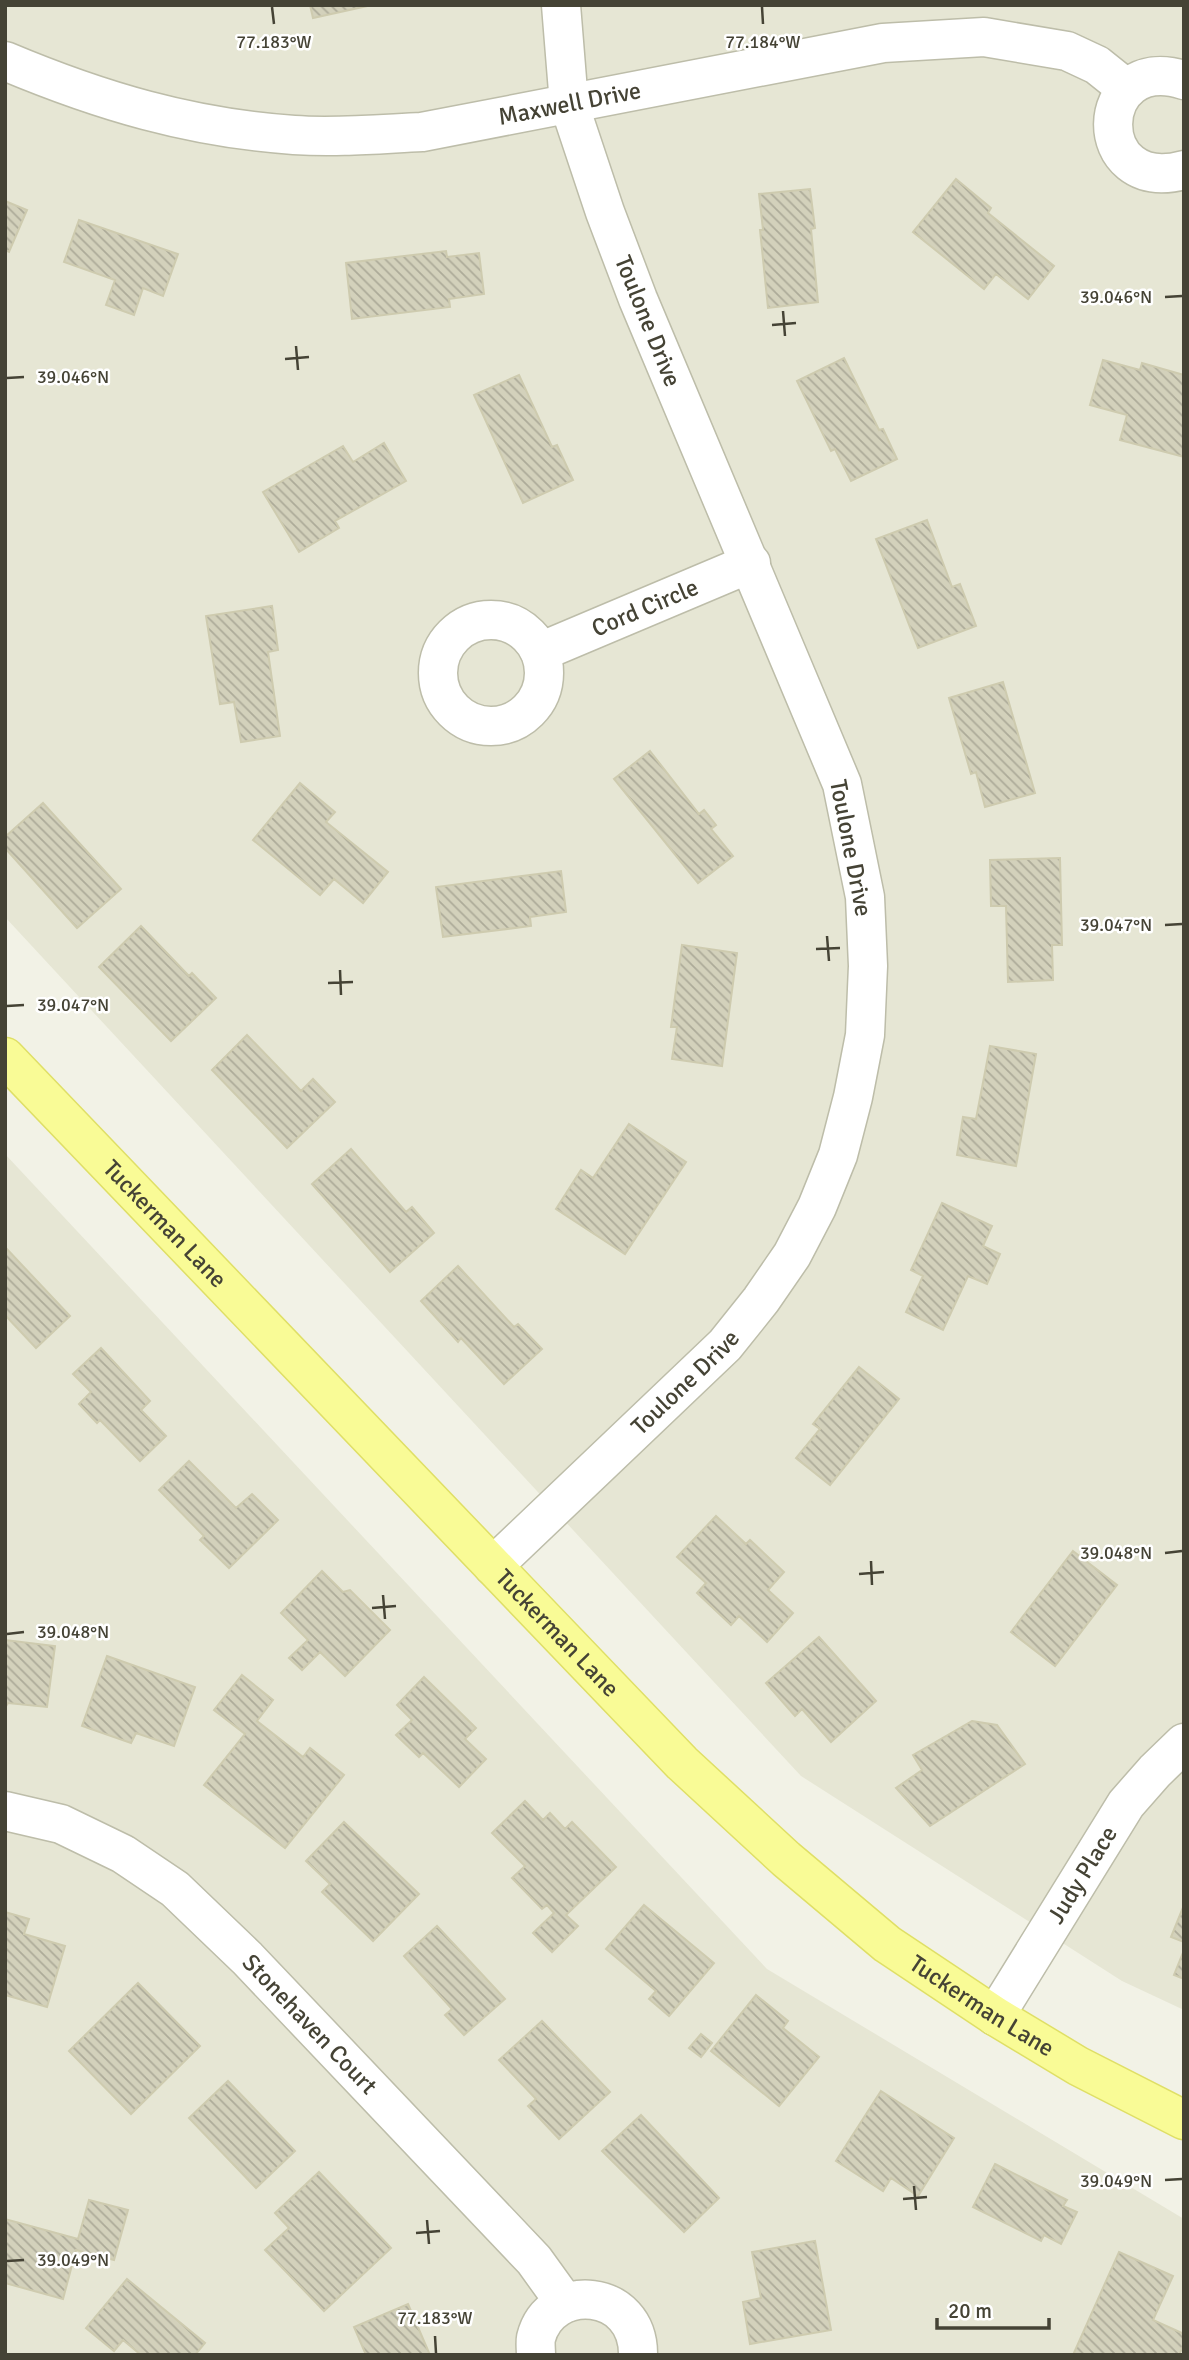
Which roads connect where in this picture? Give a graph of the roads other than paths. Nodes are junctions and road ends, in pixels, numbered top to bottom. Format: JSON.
{"nodes":[{"id":1,"x":561,"y":5,"type":"edge"},
{"id":2,"x":5,"y":61,"type":"edge"},
{"id":3,"x":1184,"y":80,"type":"edge"},
{"id":4,"x":1127,"y":89,"type":"junction"},
{"id":5,"x":569,"y":104,"type":"junction"},
{"id":6,"x":1184,"y":170,"type":"edge"},
{"id":7,"x":751,"y":563,"type":"junction"},
{"id":8,"x":540,"y":652,"type":"dead end"},
{"id":9,"x":5,"y":1057,"type":"edge"},
{"id":10,"x":492,"y":1566,"type":"junction"},
{"id":11,"x":1184,"y":1743,"type":"edge"},
{"id":12,"x":5,"y":1811,"type":"edge"},
{"id":13,"x":995,"y":2017,"type":"junction"},
{"id":14,"x":1184,"y":2120,"type":"edge"},
{"id":15,"x":565,"y":2303,"type":"junction"},
{"id":16,"x":536,"y":2355,"type":"edge"},
{"id":17,"x":638,"y":2355,"type":"edge"}],
"edges":[{"from":1,"to":5,"type":"street","name":"Toulone Drive"},
{"from":2,"to":5,"type":"street","name":"Maxwell Drive"},
{"from":3,"to":4,"type":"street"},
{"from":4,"to":5,"type":"street","name":"Maxwell Drive"},
{"from":4,"to":6,"type":"street"},
{"from":5,"to":7,"type":"street","name":"Toulone Drive"},
{"from":7,"to":8,"type":"street","name":"Cord Circle"},
{"from":7,"to":10,"type":"street","name":"Toulone Drive"},
{"from":9,"to":10,"type":"main road","name":"Tuckerman Lane"},
{"from":10,"to":13,"type":"main road","name":"Tuckerman Lane"},
{"from":11,"to":13,"type":"street","name":"Judy Place"},
{"from":12,"to":15,"type":"street","name":"Stonehaven Court"},
{"from":13,"to":14,"type":"main road","name":"Tuckerman Lane"},
{"from":15,"to":16,"type":"street"},
{"from":15,"to":17,"type":"street"}]}
